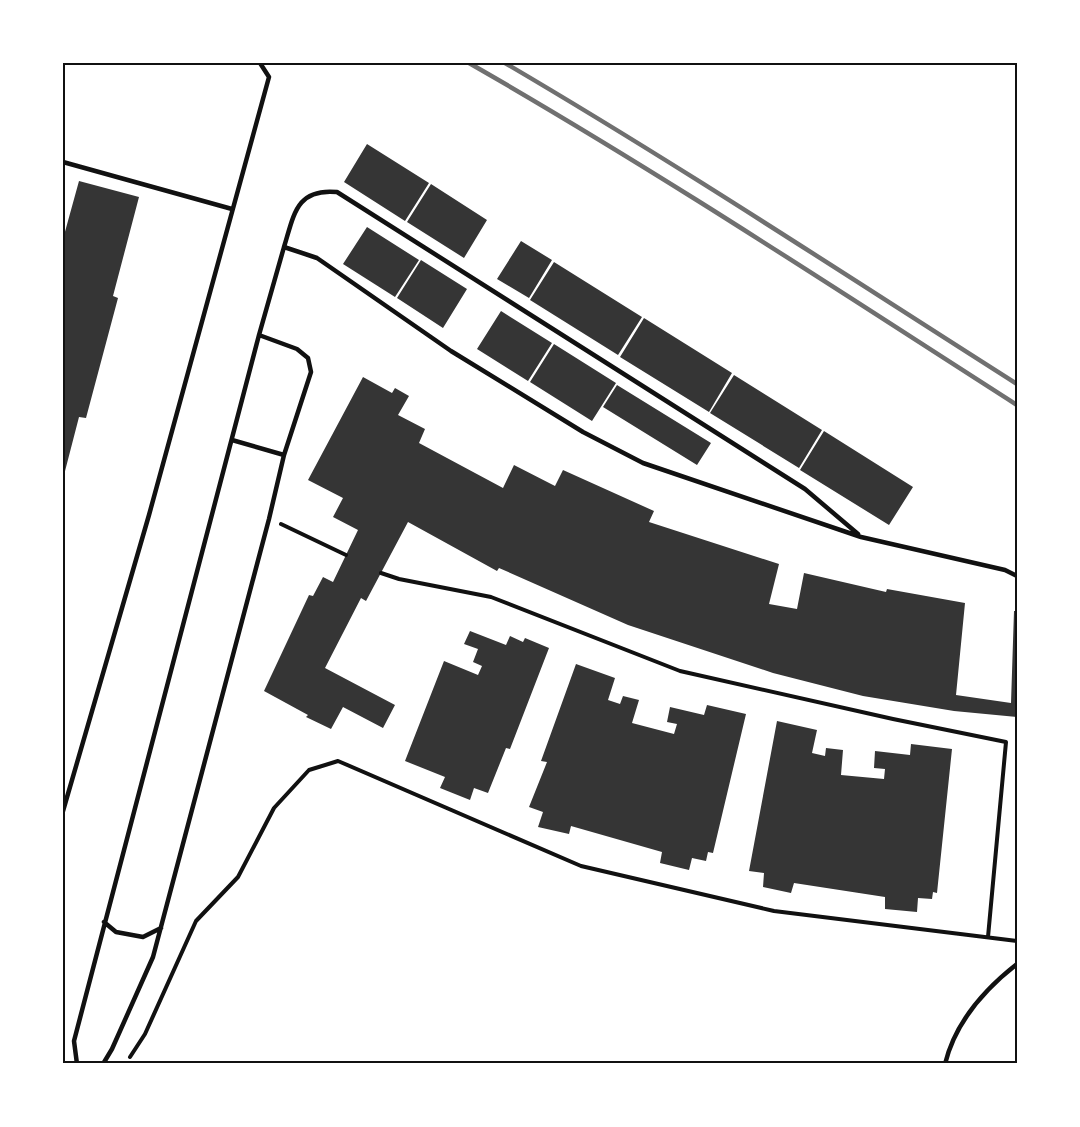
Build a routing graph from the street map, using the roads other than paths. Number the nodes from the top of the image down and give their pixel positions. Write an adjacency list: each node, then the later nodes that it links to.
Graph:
1 (260, 63): 3 (lane)
2 (63, 162): 3 (lane)
3 (232, 209): 10 (lane)
4 (284, 248): 5 (lane); 8 (lane); 8 (lane)
5 (259, 335): 6 (lane); 7 (lane)
6 (232, 440): 7 (lane); 11 (lane)
7 (284, 455): 12 (lane)
8 (861, 537): 9 (lane)
9 (1017, 576)
10 (63, 811)
11 (105, 922): 12 (lane); 14 (lane)
12 (161, 928): 15 (lane)
13 (1017, 964): 16 (lane)
14 (76, 1064)
15 (103, 1064)
16 (945, 1064)

